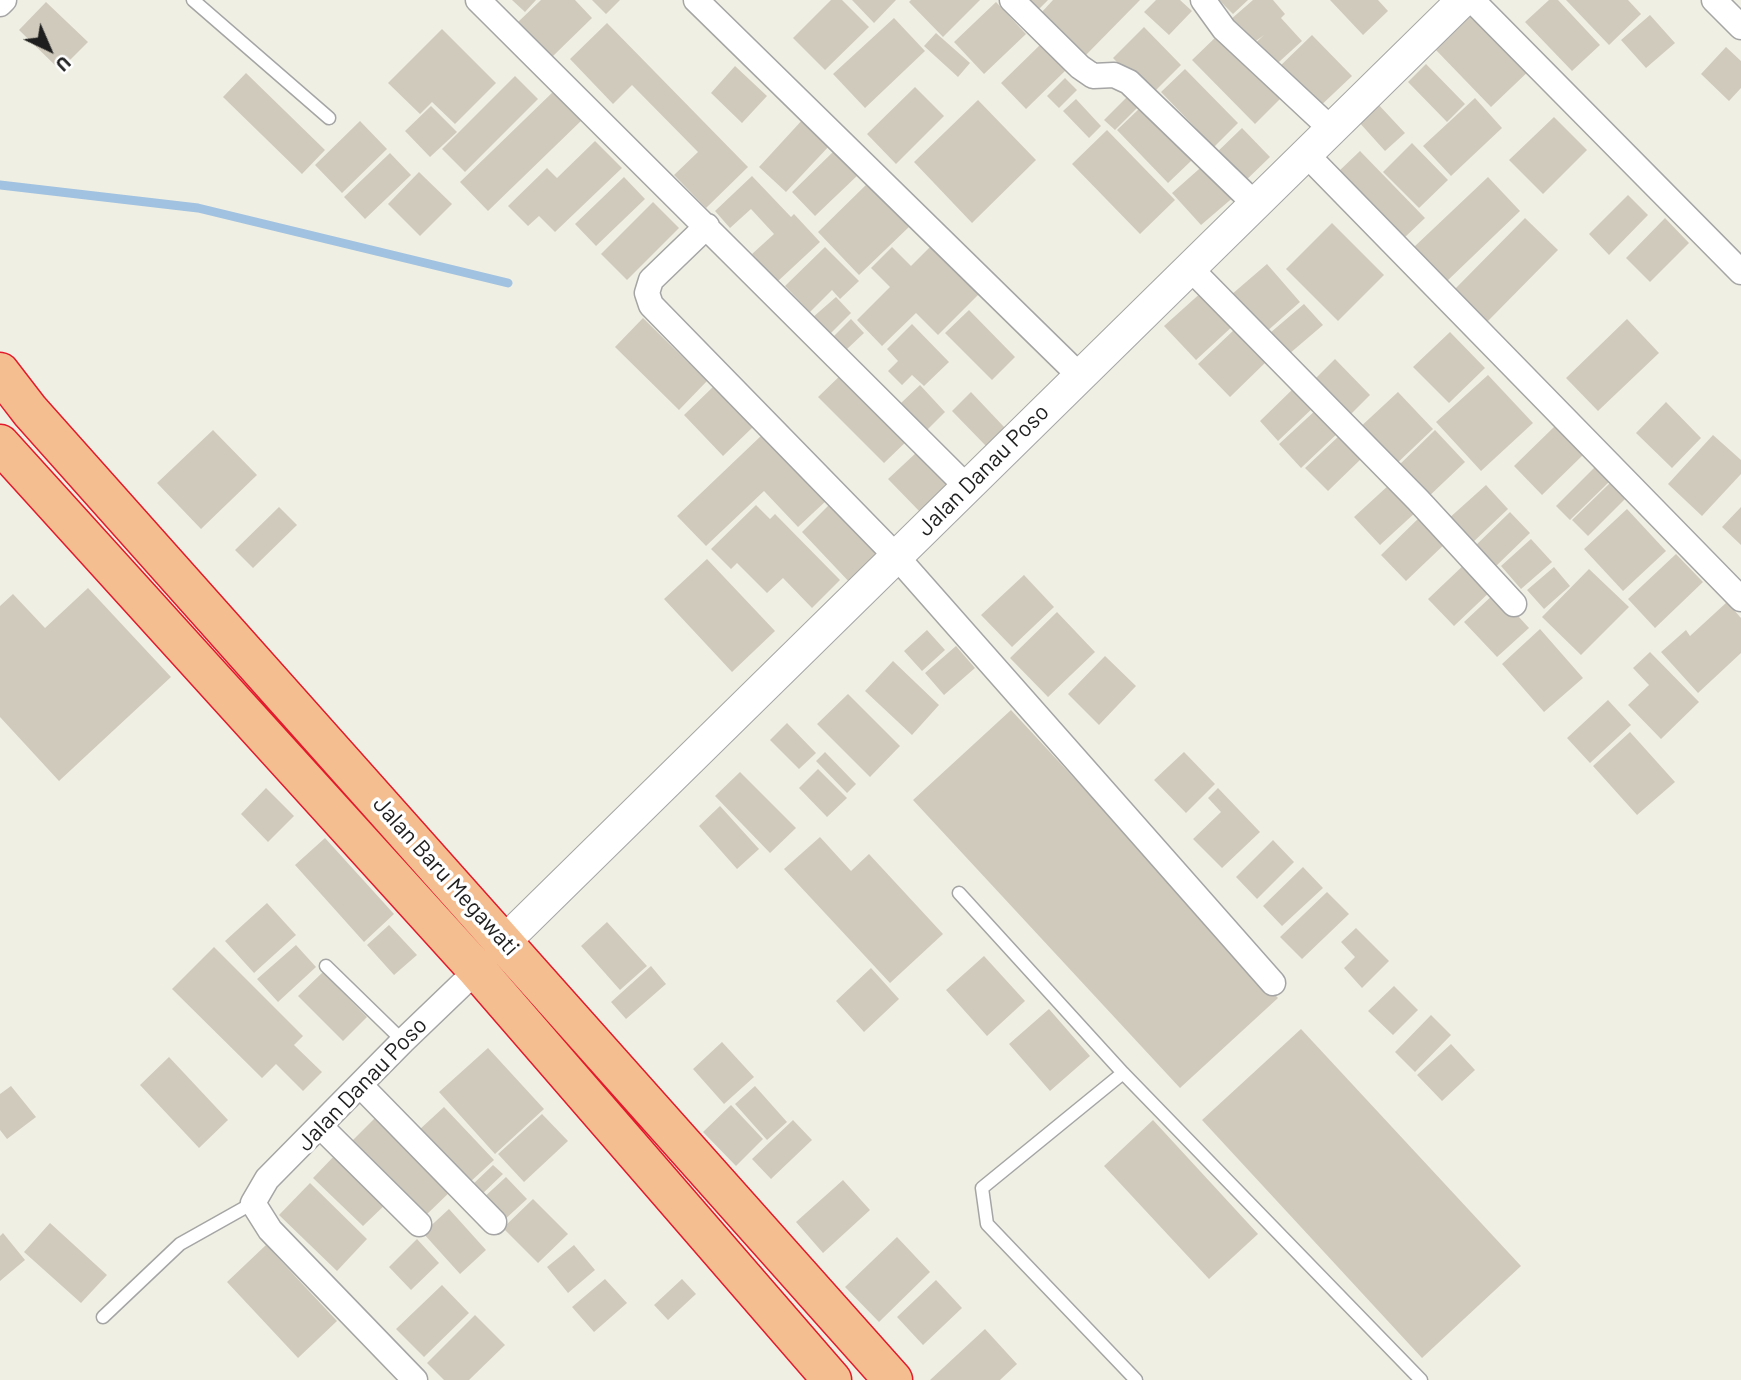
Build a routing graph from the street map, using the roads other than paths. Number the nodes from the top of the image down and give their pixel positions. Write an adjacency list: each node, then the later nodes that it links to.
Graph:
1 (4, 0): 10 (street)
2 (193, 0): 12 (lane)
3 (478, 0): 16 (street)
4 (696, 0): 20 (street)
5 (1012, 0): 15 (street)
6 (1203, 0): 13 (street)
7 (1462, 0): 13 (street, Jalan Danau Poso)
8 (1472, 0): 18 (street)
9 (1714, 0): 11 (street)
10 (0, 4)
11 (1741, 27)
12 (329, 118)
13 (1330, 128): 14 (street, Jalan Danau Poso)
14 (1305, 153): 15 (street, Jalan Danau Poso); 25 (street)
15 (1254, 203): 17 (street, Jalan Danau Poso)
16 (707, 226): 23 (street); 24 (street)
17 (1189, 267): 20 (street, Jalan Danau Poso); 26 (street)
18 (1741, 272)
19 (0, 372): 21 (highway, Jalan Baru Megawati)
20 (1079, 375): 23 (street, Jalan Danau Poso)
21 (30, 411): 22 (highway); 28 (highway, Jalan Baru Megawati)
22 (0, 444): 30 (highway, Jalan Baru Megawati)
23 (966, 486): 24 (street, Jalan Danau Poso)
24 (896, 556): 28 (street, Jalan Danau Poso); 31 (street)
25 (1741, 599)
26 (1514, 604)
27 (959, 893): 33 (lane)
28 (504, 942): 42 (highway, Jalan Baru Megawati)
29 (326, 966): 32 (lane)
30 (477, 970): 32 (street, Jalan Danau Poso); 41 (highway, Jalan Baru Megawati)
31 (1273, 983)
32 (402, 1041): 34 (street, Jalan Danau Poso)
33 (1124, 1073): 43 (lane); 44 (lane)
34 (360, 1085): 35 (street, Jalan Danau Poso); 37 (street)
35 (320, 1126): 36 (street, Jalan Danau Poso); 38 (street)
36 (253, 1203): 39 (lane); 40 (street)
37 (494, 1222)
38 (419, 1224)
39 (103, 1317)
40 (415, 1380)
41 (832, 1380)
42 (892, 1380)
43 (1136, 1380)
44 (1421, 1380)

